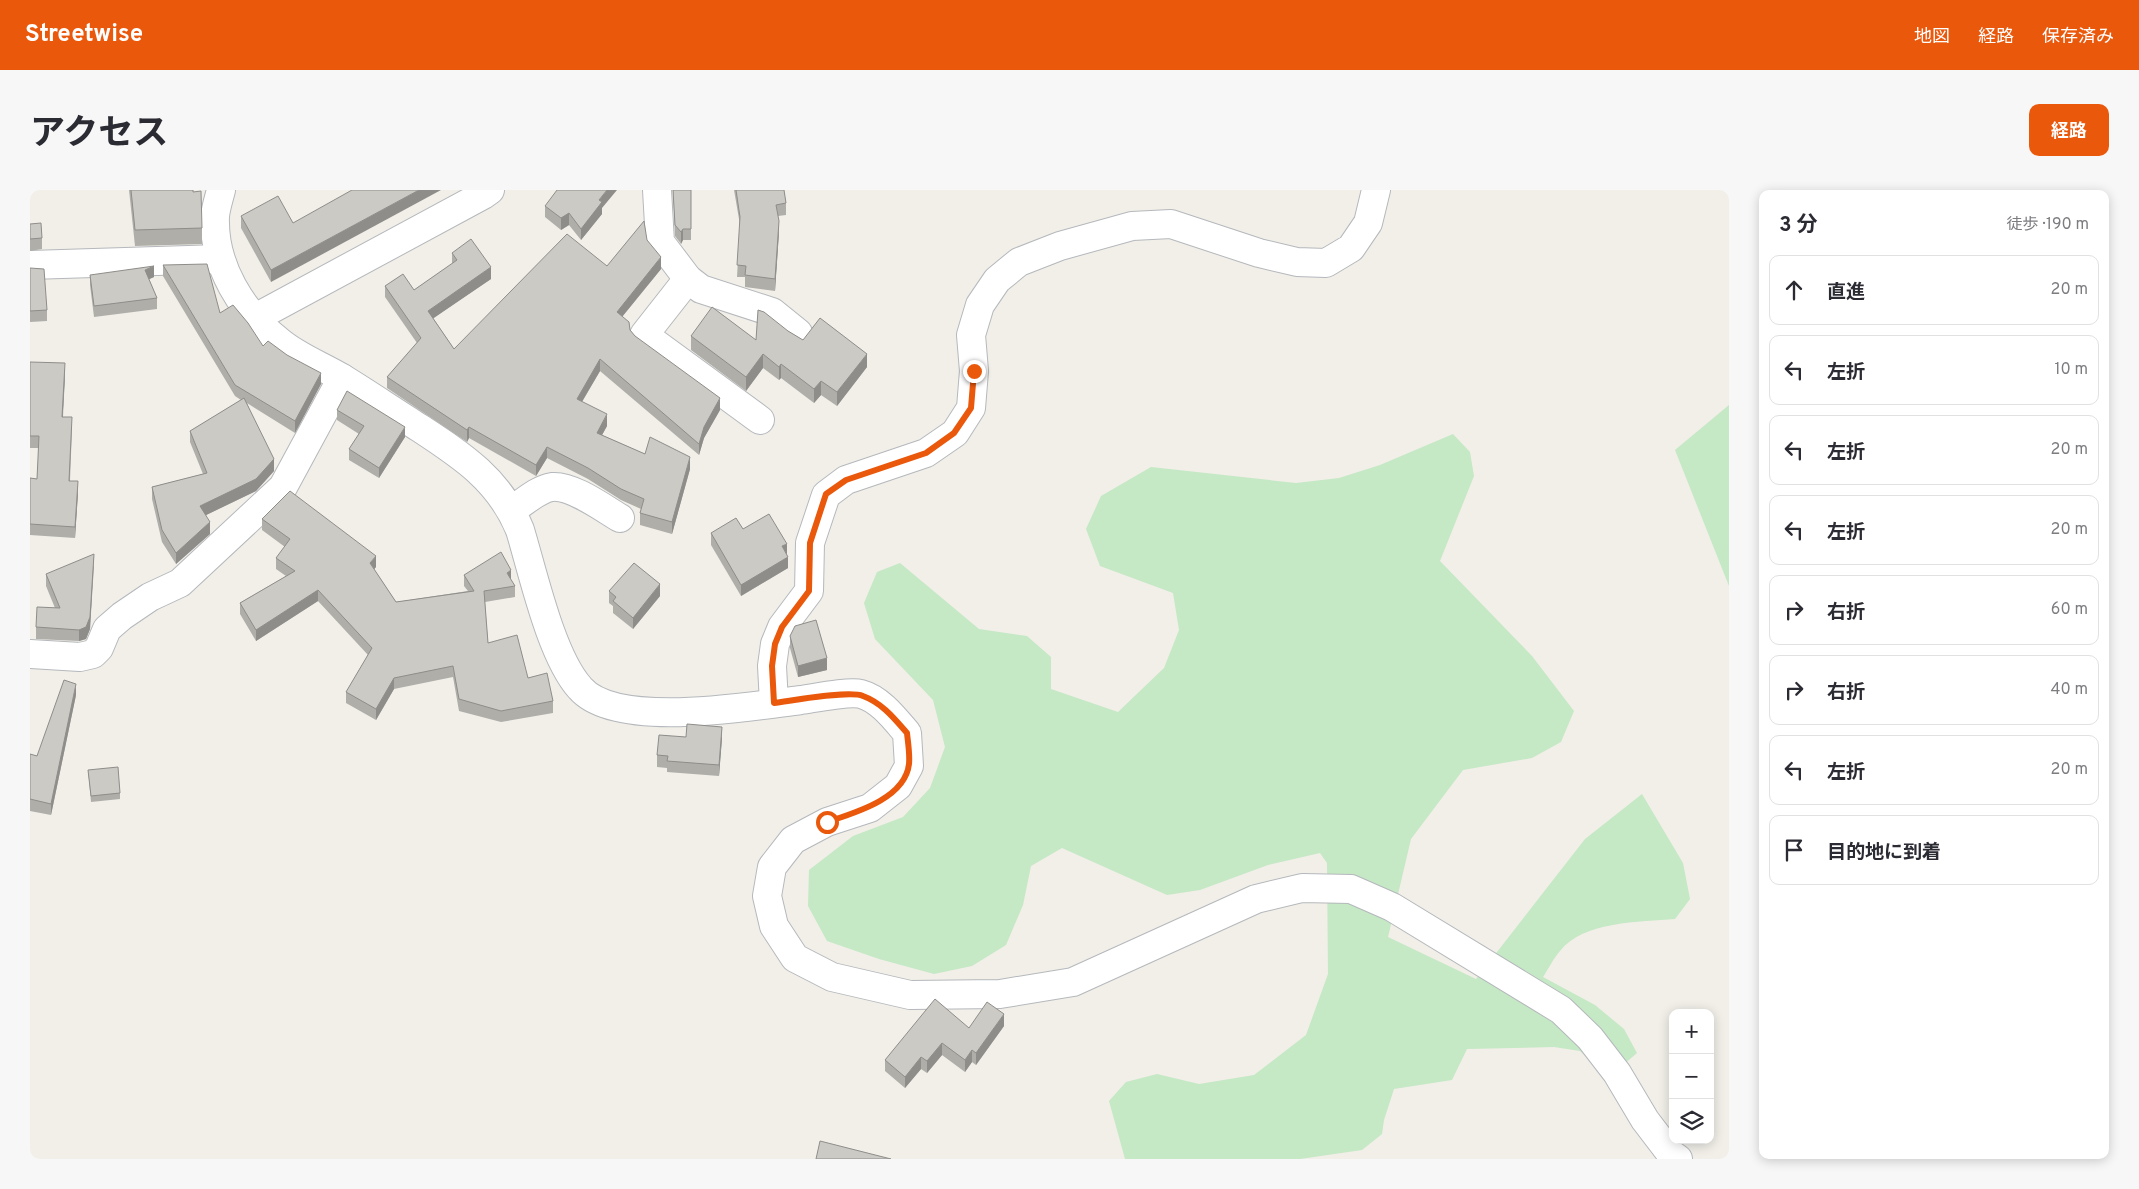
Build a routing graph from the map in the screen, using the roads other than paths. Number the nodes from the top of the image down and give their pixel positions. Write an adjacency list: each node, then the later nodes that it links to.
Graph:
1 (221, 190): 5 (street)
2 (490, 190): 8 (street)
3 (657, 190): 7 (street)
4 (1376, 190): 15 (street)
5 (220, 259): 6 (street); 8 (street)
6 (30, 265)
7 (688, 279): 9 (street); 11 (street)
8 (255, 318): 10 (street)
9 (798, 333)
10 (342, 378): 12 (street); 14 (street)
11 (760, 420)
12 (512, 510): 13 (street); 15 (street)
13 (620, 518)
14 (30, 654)
15 (774, 703): 16 (street)
16 (1678, 1159)

